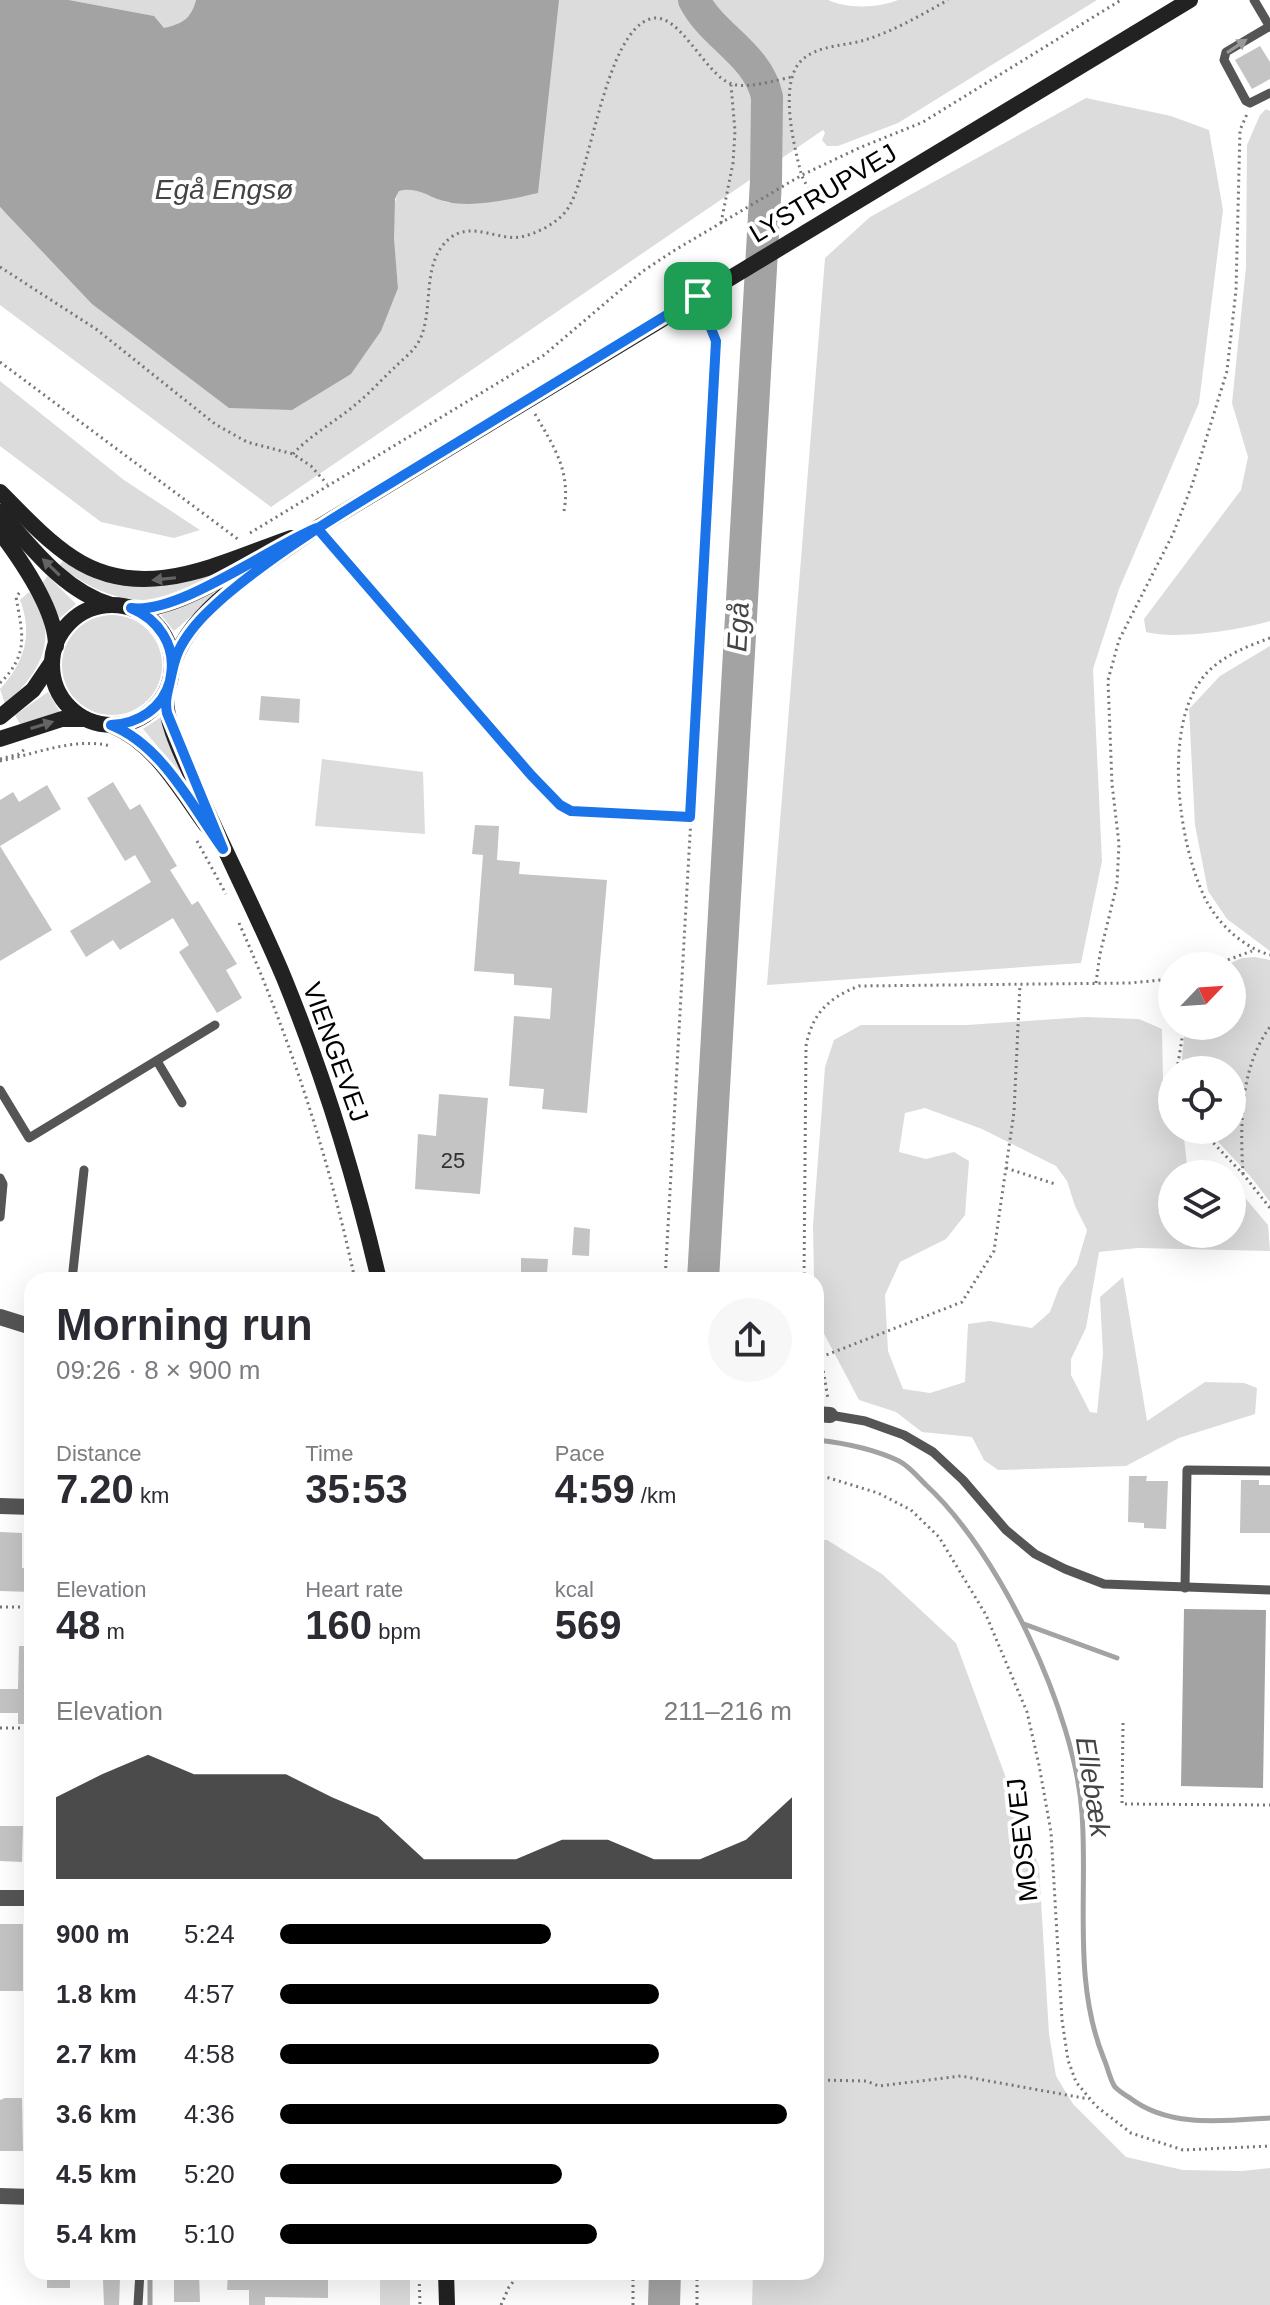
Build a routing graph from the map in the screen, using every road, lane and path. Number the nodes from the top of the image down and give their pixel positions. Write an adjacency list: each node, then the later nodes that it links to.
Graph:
1 (948, 0): 6 (path)
2 (1121, 0): 10 (path)
3 (1190, 0): 11 (street, LYSTRUPVEJ)
4 (1254, 0): 5 (lane)
5 (1270, 27): 9 (lane, one-way to 5)
6 (792, 77): 7 (path); 10 (path)
7 (731, 84): 12 (path); 17 (path)
8 (1270, 93): 9 (lane)
9 (1250, 103): 51 (path)
10 (802, 175): 11 (path); 12 (path)
11 (828, 218): 14 (street, LYSTRUPVEJ)
12 (721, 223): 18 (path)
13 (0, 267): 17 (path)
14 (698, 296): 16 (street, LYSTRUPVEJ); 42 (path)
15 (0, 362): 25 (path)
16 (528, 400): 20 (path); 22 (street, LYSTRUPVEJ)
17 (293, 454): 18 (path)
18 (328, 485): 25 (path)
19 (0, 492): 24 (street, one-way to 19)
20 (564, 511)
21 (0, 512): 28 (street, one-way to 21)
22 (317, 528): 24 (street, LYSTRUPVEJ); 32 (street, LYSTRUPVEJ); 42 (path)
23 (0, 532): 27 (street)
24 (291, 538): 29 (street, LYSTRUPVEJ)
25 (239, 540): 26 (path)
26 (230, 544)
27 (32, 583): 31 (street); 33 (path)
28 (113, 606): 29 (street); 31 (street)
29 (131, 608): 32 (street)
30 (1270, 638): 47 (path)
31 (54, 654): 35 (street); 36 (street)
32 (172, 668): 34 (street)
33 (0, 683)
34 (166, 692): 37 (street); 44 (street, VIENGEVEJ)
35 (0, 717)
36 (85, 719): 37 (street); 38 (street, one-way to 36)
37 (111, 725): 44 (street, VIENGEVEJ)
38 (0, 739)
39 (111, 746): 40 (path)
40 (33, 752): 41 (path); 41 (path)
41 (0, 760)
42 (690, 817): 71 (path)
43 (195, 836): 45 (path)
44 (223, 849): 70 (street, VIENGEVEJ)
45 (227, 898)
46 (239, 923): 69 (path)
47 (1254, 950): 48 (path); 49 (path)
48 (1246, 953)
49 (1270, 955)
50 (1158, 980): 51 (path)
51 (1096, 983): 52 (path)
52 (1020, 984): 61 (path); 72 (path)
53 (215, 1025): 55 (lane)
54 (1270, 1027): 60 (path)
55 (157, 1061): 56 (lane); 57 (lane)
56 (0, 1090)
57 (182, 1103)
58 (1214, 1144): 59 (path)
59 (1230, 1160)
60 (1242, 1160)
61 (1006, 1168): 65 (path); 75 (path)
62 (84, 1170): 68 (lane)
63 (0, 1178): 67 (lane)
64 (1246, 1178): 66 (path)
65 (1055, 1184)
66 (1270, 1208)
67 (0, 1217)
68 (73, 1272)
69 (353, 1272)
70 (377, 1272)
71 (665, 1272)
72 (804, 1272)
73 (0, 1317): 74 (street)
74 (24, 1324)
75 (824, 1356)
76 (824, 1415): 81 (lane)
77 (1270, 1471): 81 (lane)
78 (824, 1476): 92 (path, MOSEVEJ)
79 (0, 1506): 80 (street)
80 (24, 1507)
81 (1185, 1588): 82 (lane)
82 (1270, 1590)
83 (0, 1607): 84 (path)
84 (24, 1607)
85 (1123, 1723): 88 (path)
86 (0, 1728): 87 (path)
87 (24, 1728)
88 (1270, 1805)
89 (0, 1898): 90 (street)
90 (24, 1898)
91 (824, 2080): 92 (path)
92 (1090, 2099): 93 (path, MOSEVEJ)
93 (1270, 2146)
94 (0, 2196): 95 (street)
95 (24, 2197)
96 (140, 2280): 102 (lane)
97 (419, 2280): 103 (path)
98 (446, 2280): 104 (street)
99 (515, 2280): 105 (path)
100 (633, 2280): 106 (path)
101 (697, 2280): 107 (path)
102 (138, 2305)
103 (420, 2305)
104 (447, 2305)
105 (501, 2305)
106 (633, 2305)
107 (697, 2305)

